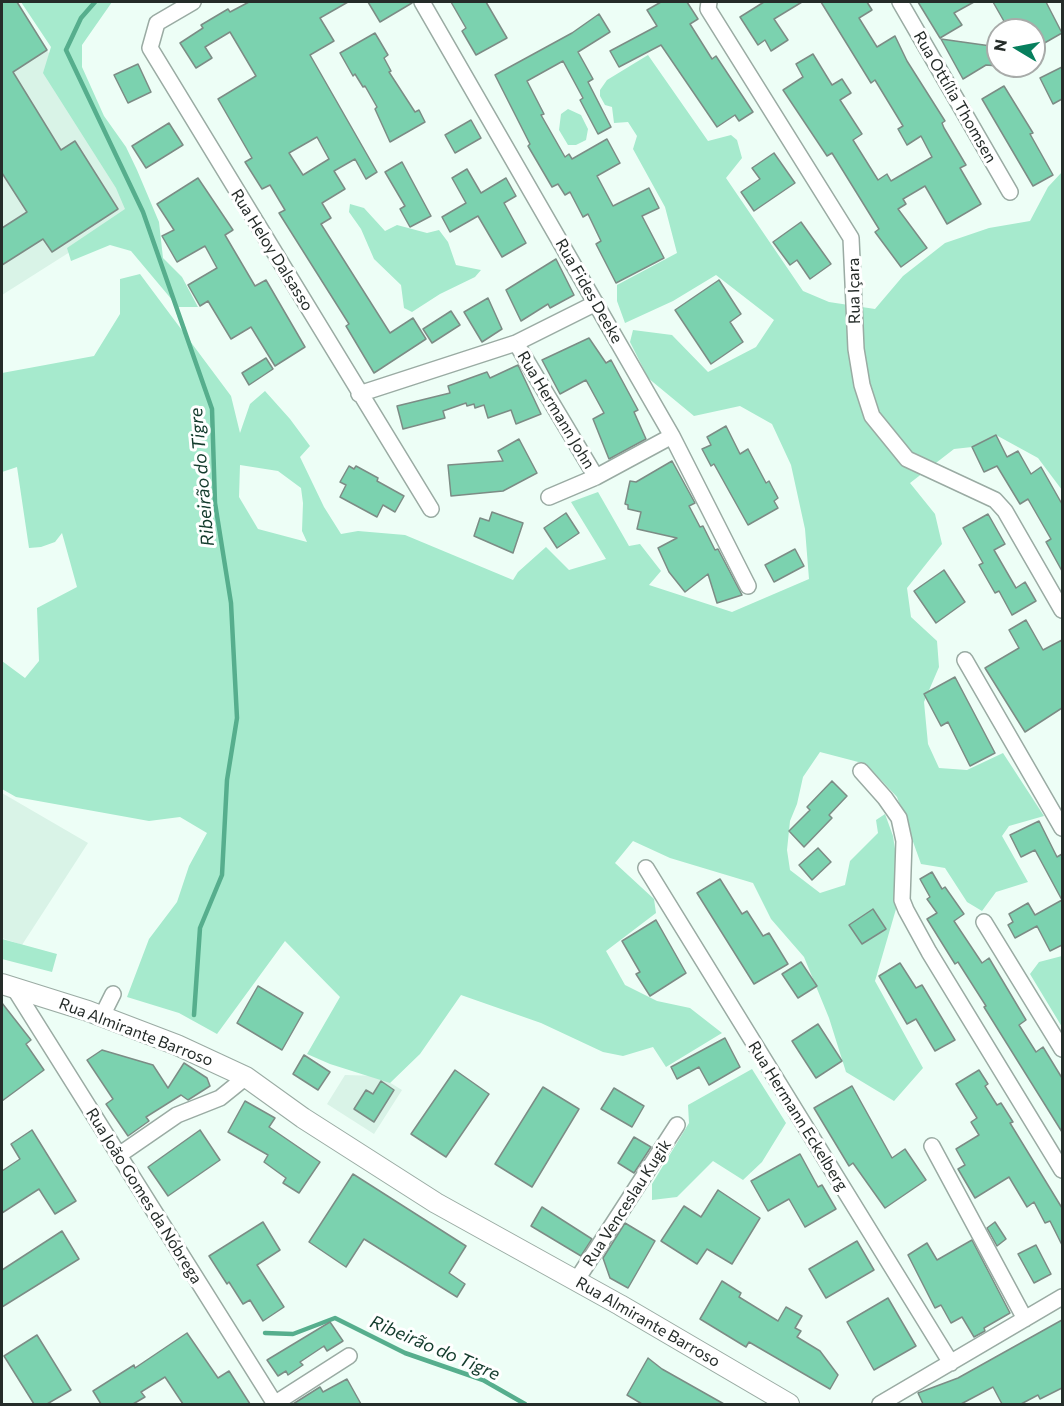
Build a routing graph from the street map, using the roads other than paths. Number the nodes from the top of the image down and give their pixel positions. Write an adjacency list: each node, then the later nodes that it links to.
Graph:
1 (193, 2): 8 (street, Rua Heloy Dalsasso)
2 (422, 2): 6 (street, Rua Fides Deeke)
3 (709, 2): 14 (street, Rua Içara)
4 (900, 2): 5 (street, Rua Ottília Thomsen)
5 (1010, 192)
6 (596, 303): 7 (street); 9 (street, Rua Fides Deeke)
7 (516, 343): 8 (street); 10 (street, Rua Hermann John)
8 (360, 394): 12 (street, Rua Heloy Dalsasso)
9 (672, 436): 10 (street); 13 (street, Rua Fides Deeke)
10 (596, 477): 11 (street)
11 (549, 497)
12 (431, 509)
13 (748, 586)
14 (1062, 610)
15 (965, 660): 17 (street)
16 (861, 771): 28 (street)
17 (1062, 828)
18 (646, 868): 33 (street, Rua Hermann Eckelberg)
19 (984, 922): 23 (street)
20 (8, 986): 22 (main road, Rua Almirante Barroso); 27 (street, Rua João Gomes da Nóbrega)
21 (113, 994): 22 (street)
22 (102, 1016): 24 (main road, Rua Almirante Barroso)
23 (1062, 1049)
24 (246, 1077): 27 (street); 29 (main road, Rua Almirante Barroso)
25 (677, 1125): 29 (street, Rua Venceslau Kugik)
26 (932, 1146): 31 (street)
27 (119, 1155): 35 (street, Rua João Gomes da Nóbrega)
28 (1062, 1170)
29 (576, 1281): 34 (main road, Rua Almirante Barroso)
30 (1062, 1297): 31 (street)
31 (1025, 1319): 33 (street)
32 (349, 1356): 35 (street)
33 (951, 1363): 36 (street)
34 (779, 1403)
35 (274, 1404)
36 (880, 1404)

